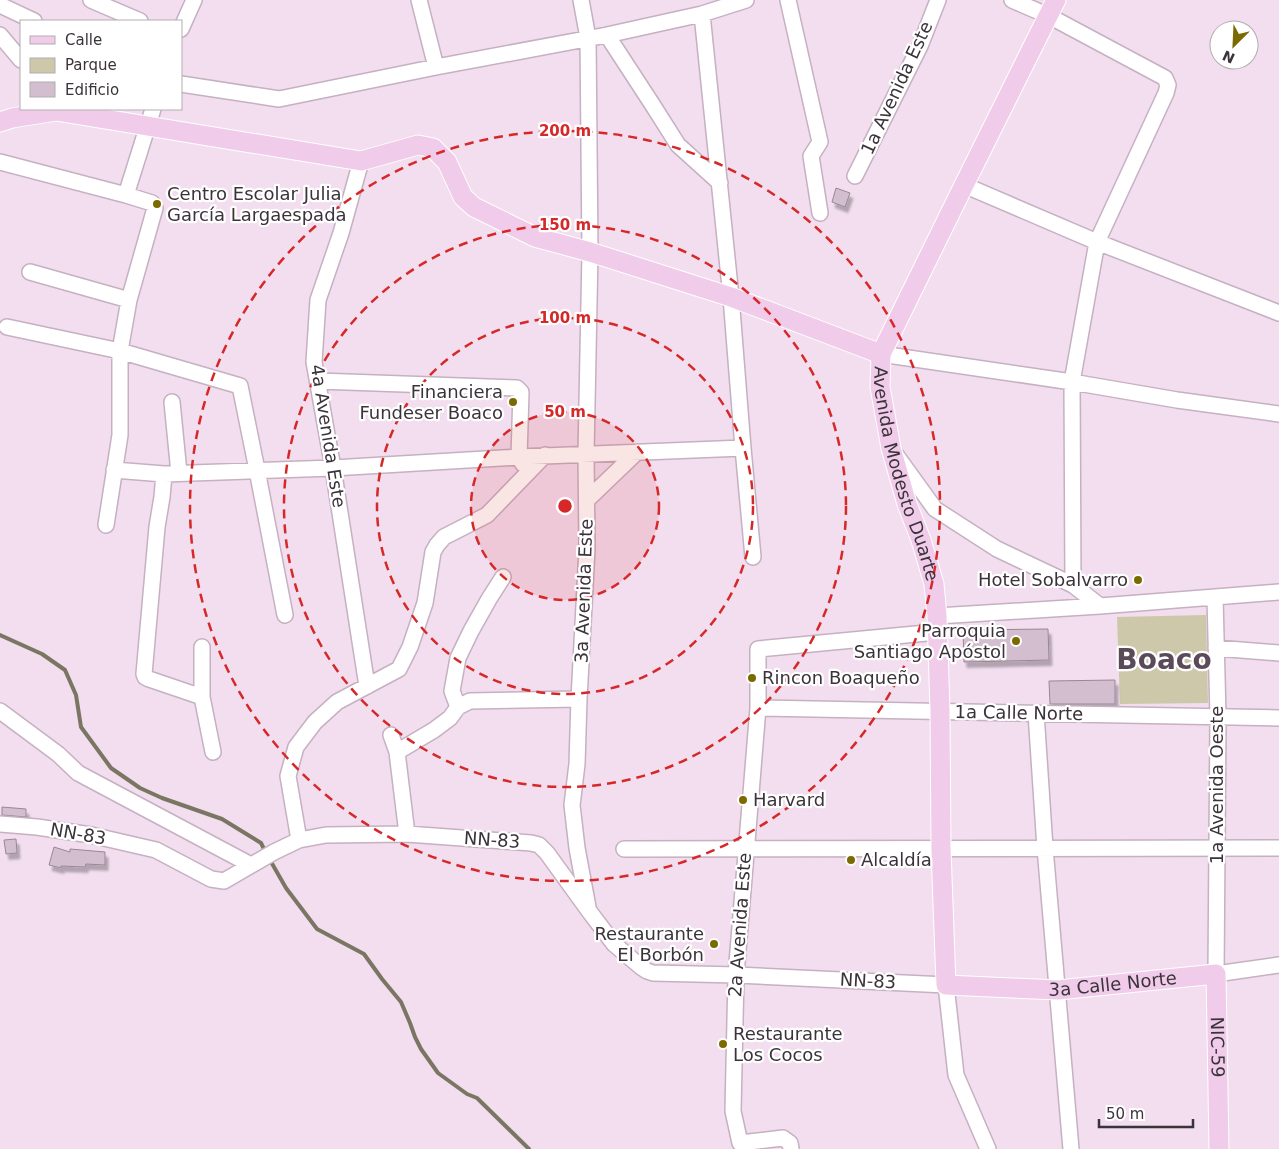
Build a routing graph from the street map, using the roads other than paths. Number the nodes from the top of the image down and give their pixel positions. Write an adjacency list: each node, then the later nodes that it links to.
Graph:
1 (194, 0): 14 (street)
2 (419, 0): 19 (street)
3 (581, 0): 17 (street, 3a Avenida Este)
4 (746, 0): 11 (street)
5 (788, 0): 30 (street)
6 (938, 0): 26 (street, 1a Avenida Este)
7 (1012, 0): 10 (street)
8 (101, 2): 13 (street)
9 (0, 5): 12 (street)
10 (1053, 8): 28 (main road, Avenida Modesto Duarte); 31 (street)
11 (702, 14): 16 (street); 27 (street)
12 (32, 20)
13 (138, 20)
14 (182, 27)
15 (0, 34): 18 (street)
16 (607, 35): 17 (street); 27 (street)
17 (588, 38): 19 (street); 32 (street, 3a Avenida Este)
18 (20, 59)
19 (436, 67): 20 (street)
20 (182, 84)
21 (56, 110): 22 (main road); 23 (main road)
22 (151, 117): 24 (main road); 29 (street)
23 (0, 120)
24 (361, 161): 32 (main road); 40 (street, 4a Avenida Este)
25 (0, 162): 29 (street)
26 (855, 176)
27 (720, 183): 34 (street)
28 (964, 185): 31 (street); 39 (main road, Avenida Modesto Duarte)
29 (126, 195): 35 (street)
30 (820, 213)
31 (1097, 242): 36 (street); 41 (street)
32 (590, 252): 34 (main road); 47 (street, 3a Avenida Este)
33 (30, 272): 35 (street)
34 (731, 297): 39 (main road); 44 (street)
35 (129, 300): 38 (street)
36 (1279, 313)
37 (8, 327): 38 (street)
38 (120, 351): 51 (street); 52 (street)
39 (881, 354): 41 (street); 45 (main road, Avenida Modesto Duarte)
40 (318, 381): 49 (street); 50 (street, 4a Avenida Este)
41 (1072, 382): 43 (street); 59 (street)
42 (172, 402): 54 (street)
43 (1279, 414)
44 (743, 448): 46 (street); 57 (street)
45 (891, 448): 59 (street); 64 (main road, Avenida Modesto Duarte)
46 (637, 452): 47 (street); 55 (street)
47 (586, 454): 48 (street); 55 (street, 3a Avenida Este)
48 (545, 455): 49 (street); 53 (street)
49 (518, 457): 50 (street); 53 (street)
50 (333, 468): 52 (street); 68 (street, 4a Avenida Este)
51 (114, 470): 54 (street); 56 (street)
52 (257, 470): 54 (street); 63 (street)
53 (528, 473): 68 (street)
54 (172, 474): 69 (street)
55 (587, 500): 70 (street, 3a Avenida Este)
56 (106, 525)
57 (753, 557)
58 (502, 577): 71 (street)
59 (1073, 585): 62 (street)
60 (1279, 592): 61 (street)
61 (1214, 597): 62 (street); 66 (street, 1a Avenida Oeste)
62 (1100, 606): 64 (street)
63 (285, 615)
64 (937, 624): 72 (street, 2a Avenida Este); 74 (main road, Avenida Modesto Duarte)
65 (202, 647): 69 (street)
66 (1216, 648): 67 (street); 76 (street, 1a Avenida Oeste)
67 (1279, 653)
68 (367, 686): 83 (street)
69 (202, 697): 79 (street)
70 (579, 699): 71 (street); 91 (street, 3a Avenida Este)
71 (458, 707): 80 (street)
72 (758, 708): 74 (street, 1a Calle Norte); 88 (street, 2a Avenida Este)
73 (0, 711): 90 (street)
74 (940, 712): 75 (street, 1a Calle Norte); 89 (main road, Avenida Modesto Duarte)
75 (1036, 713): 76 (street, 1a Calle Norte); 84 (street)
76 (1218, 716): 77 (street, 1a Calle Norte); 85 (street, 1a Avenida Oeste)
77 (1279, 718)
78 (391, 735): 80 (street)
79 (213, 752)
80 (397, 752): 82 (street)
81 (0, 824): 90 (street, NN-83 / NN-83)
82 (407, 834): 83 (street, NN-83 / NN-83); 91 (street, NN-83 / NN-83)
83 (299, 840): 90 (street, NN-83 / NN-83)
84 (1045, 848): 85 (street); 89 (street); 96 (street)
85 (1216, 848): 86 (street); 93 (street, 1a Avenida Oeste)
86 (1279, 848)
87 (624, 849): 88 (street)
88 (746, 849): 89 (street); 94 (street, 2a Avenida Este)
89 (941, 849): 95 (main road, Avenida Modesto Duarte)
90 (254, 863)
91 (589, 911): 94 (street, NN-83 / NN-83)
92 (1279, 965): 93 (street, 3a Calle Norte)
93 (1216, 974): 96 (main road, 3a Calle Norte); 101 (main road, NIC-59 / NIC-59)
94 (736, 975): 95 (street, NN-83 / NN-83); 97 (street, 2a Avenida Este)
95 (946, 985): 96 (main road, 3a Calle Norte); 99 (street)
96 (1058, 990): 100 (street)
97 (741, 1146): 98 (street, 2a Avenida Este)
98 (791, 1149)
99 (988, 1149)
100 (1072, 1149)
101 (1219, 1149)

